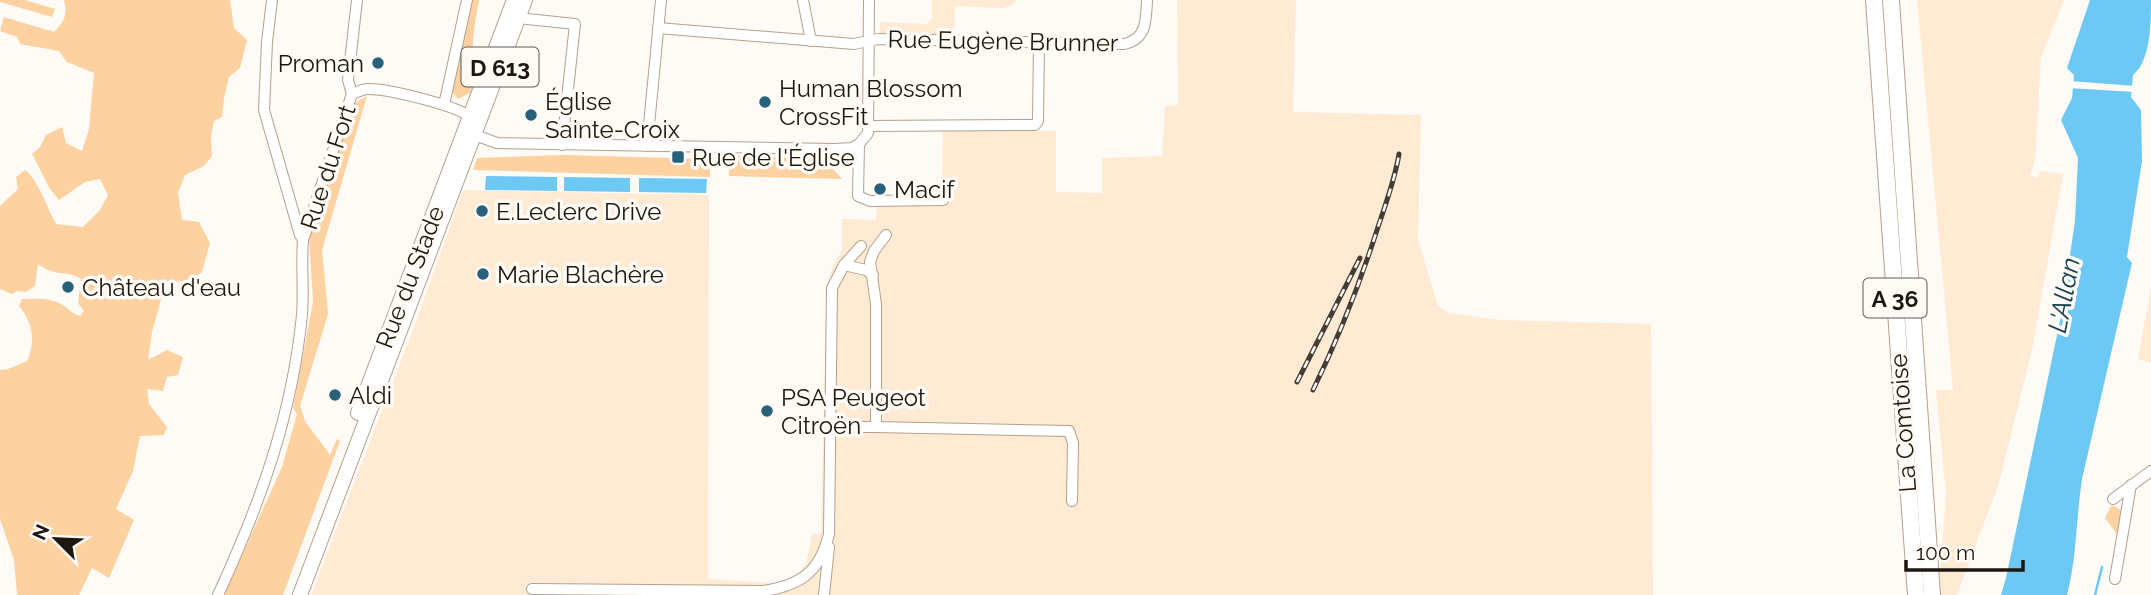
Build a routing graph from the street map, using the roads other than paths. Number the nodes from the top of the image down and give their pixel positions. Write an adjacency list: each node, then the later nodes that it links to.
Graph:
1 (272, 0): 28 (street)
2 (357, 0): 17 (street)
3 (467, 0): 18 (street)
4 (514, 0): 19 (main road, D 613)
5 (525, 0): 12 (main road, D 613)
6 (661, 0): 13 (street)
7 (803, 0): 14 (street)
8 (869, 0): 15 (street)
9 (1147, 0): 16 (street, Rue Eugène Brunner)
10 (1874, 0): 45 (highway, La Comtoise / A 36)
11 (1891, 0): 46 (highway, La Comtoise / A 36)
12 (518, 18): 21 (main road, D 613); 24 (street)
13 (658, 28): 14 (street, Rue Eugène Brunner); 25 (street)
14 (811, 41): 15 (street, Rue Eugène Brunner)
15 (869, 42): 16 (street, Rue Eugène Brunner); 20 (street)
16 (1038, 42): 20 (street)
17 (352, 94): 18 (street); 28 (street, Rue du Fort)
18 (444, 105): 19 (street)
19 (471, 117): 21 (street); 22 (main road, Rue du Stade / D 613)
20 (868, 126): 23 (street)
21 (475, 135): 22 (street); 24 (street); 43 (main road, Rue du Stade / D 613)
22 (461, 143): 42 (main road, Rue du Stade / D 613)
23 (859, 144): 25 (street); 26 (street)
24 (562, 145): 25 (street)
25 (647, 146)
26 (943, 200)
27 (886, 235): 31 (street)
28 (303, 240): 41 (street)
29 (861, 246): 30 (street)
30 (844, 265): 31 (street); 32 (street)
31 (873, 275): 33 (street)
32 (831, 427): 33 (street); 38 (street)
33 (876, 427): 37 (street)
34 (2151, 471): 35 (street)
35 (2131, 485): 36 (street); 39 (street)
36 (2113, 499)
37 (1072, 501)
38 (829, 534): 40 (street); 44 (street)
39 (2115, 579)
40 (531, 589)
41 (218, 595)
42 (290, 595)
43 (300, 595)
44 (824, 595)
45 (1916, 595)
46 (1933, 595)

